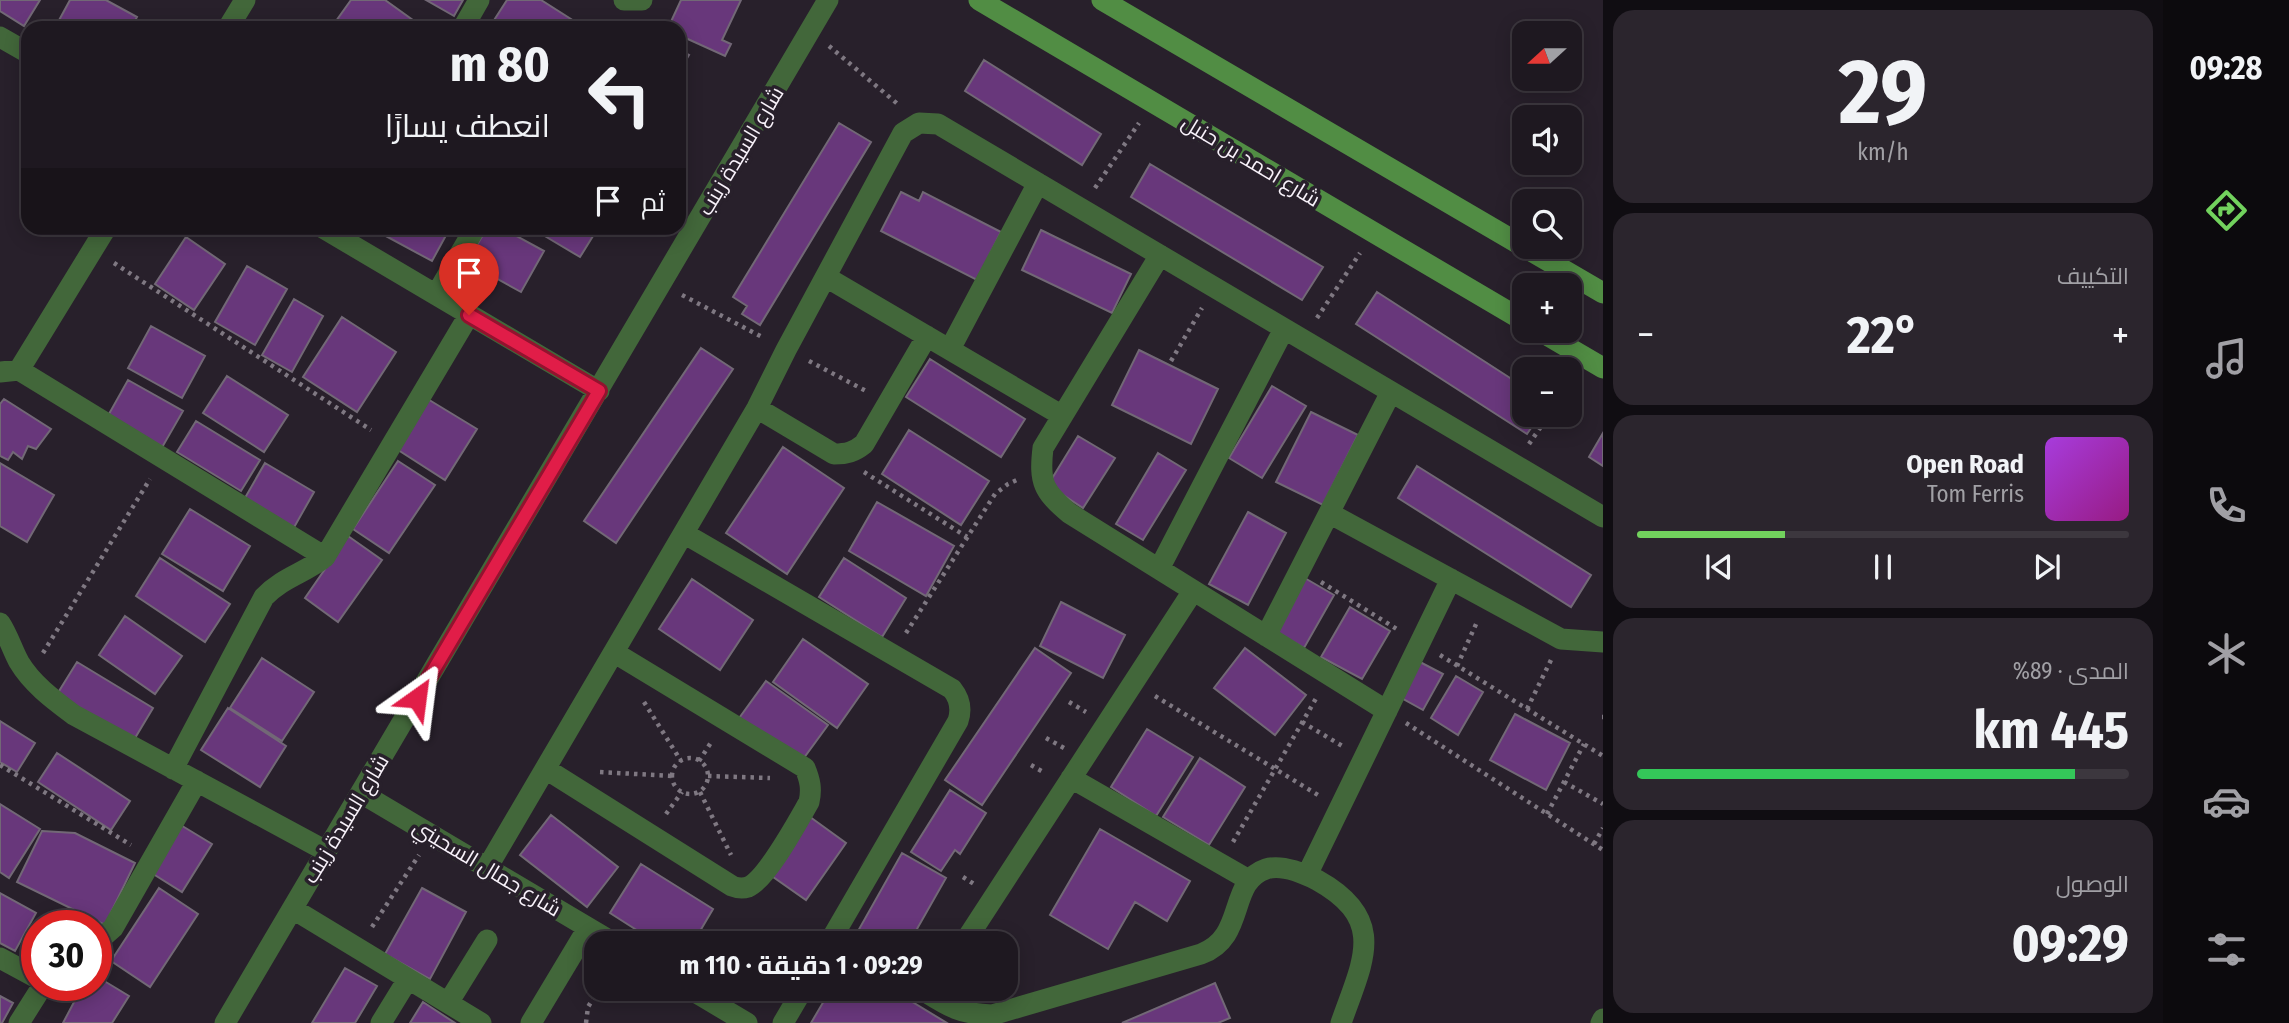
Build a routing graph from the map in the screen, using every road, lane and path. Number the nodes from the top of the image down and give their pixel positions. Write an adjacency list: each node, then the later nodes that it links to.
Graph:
1 (244, 0): 8 (street)
2 (479, 0): 9 (street)
3 (624, 0): 4 (street)
4 (642, 0)
5 (828, 0): 10 (street, شارع السيدة زينب)
6 (979, 0): 13 (street, شارع احمد بن حنبل)
7 (1102, 0): 25 (street)
8 (232, 21)
9 (467, 21)
10 (812, 31): 14 (path); 37 (street, شارع السيدة زينب)
11 (0, 37): 12 (street)
12 (21, 49)
13 (1153, 103): 16 (path); 17 (street, شارع احمد بن حنبل)
14 (919, 123): 15 (street); 23 (street)
15 (1038, 183): 16 (street); 33 (street)
16 (1081, 209): 22 (street)
17 (1373, 233): 27 (street, شارع احمد بن حنبل); 31 (path)
18 (102, 235): 21 (street)
19 (335, 235): 26 (street)
20 (471, 235): 26 (street)
21 (93, 250): 36 (street); 42 (path)
22 (1160, 255): 24 (street); 40 (street)
23 (826, 277): 30 (street); 39 (street)
24 (1214, 287): 29 (street); 34 (path)
25 (1603, 293)
26 (436, 295): 28 (street)
27 (1512, 314)
28 (469, 315): 37 (street); 42 (street)
29 (1284, 329): 31 (street); 52 (street)
30 (927, 336): 33 (street); 43 (street)
31 (1303, 340): 38 (street)
32 (1560, 343): 35 (street)
33 (950, 349): 40 (street)
34 (1171, 361)
35 (1603, 368)
36 (9, 371): 44 (street)
37 (599, 391): 88 (street, شارع السيدة زينب)
38 (1391, 392): 45 (street); 47 (street)
39 (757, 408): 43 (street); 49 (street)
40 (1061, 415): 46 (street)
41 (1540, 427): 45 (path)
42 (392, 444): 51 (street)
43 (834, 454): 50 (path)
44 (164, 457): 51 (street); 66 (path)
45 (1514, 464): 48 (street)
46 (1040, 473): 50 (path); 52 (street)
47 (1329, 513): 53 (street); 54 (street)
48 (1603, 517)
49 (685, 534): 62 (street); 63 (street)
50 (967, 537): 63 (path)
51 (325, 556): 77 (street)
52 (1159, 569): 55 (street)
53 (1300, 569): 58 (street); 61 (path)
54 (1451, 579): 56 (street); 61 (street)
55 (1193, 591): 58 (street); 67 (street)
56 (1488, 599): 59 (street); 64 (path)
57 (0, 623): 66 (street)
58 (1266, 636): 65 (street)
59 (1561, 639): 60 (street); 69 (path)
60 (1603, 642)
61 (1420, 643): 64 (path); 70 (street)
62 (615, 653): 78 (street); 84 (street)
63 (892, 654): 107 (street)
64 (1457, 666): 69 (path)
65 (1329, 675): 70 (street); 71 (path)
66 (29, 676): 77 (street)
67 (1133, 683): 79 (path); 83 (street)
68 (641, 696): 75 (path)
69 (1527, 709): 72 (path)
70 (1387, 711): 74 (street); 91 (path)
71 (1303, 722): 74 (path); 79 (path)
72 (1584, 744): 73 (path); 86 (path)
73 (1603, 756)
74 (1364, 759): 90 (street)
75 (681, 761): 81 (path); 82 (path)
76 (0, 765): 97 (path)
77 (173, 769): 85 (street)
78 (546, 769): 99 (street); 102 (street)
79 (1275, 769): 90 (path); 98 (path)
80 (596, 772): 81 (path)
81 (672, 776): 87 (path)
82 (708, 776): 84 (path); 87 (path)
83 (1071, 778): 98 (street); 108 (street)
84 (810, 779): 102 (street)
85 (197, 781): 96 (street); 97 (street)
86 (1564, 782): 89 (path); 91 (path)
87 (699, 792): 102 (path)
88 (361, 793): 93 (street, شارع جمال السحيني); 96 (street, شارع السيدة زينب)
89 (1603, 804)
90 (1339, 808): 100 (street)
91 (1547, 814): 94 (path)
92 (1603, 828): 94 (path)
93 (432, 835): 99 (street, شارع جمال السحيني); 110 (path)
94 (1594, 844): 95 (path)
95 (1603, 850)
96 (326, 851): 103 (street, شارع السيدة زينب)
97 (153, 858): 105 (street)
98 (1221, 864): 101 (street)
99 (487, 868): 104 (street, شارع جمال السحيني)
100 (1307, 875): 101 (street); 128 (street)
101 (1249, 880): 118 (street)
102 (747, 887)
103 (293, 909): 110 (street); 121 (street, شارع السيدة زينب)
104 (588, 928): 106 (street, شارع جمال السحيني); 124 (street)
105 (112, 929)
106 (593, 931)
107 (843, 931)
108 (972, 931)
109 (487, 940): 119 (street)
110 (358, 948): 113 (street)
111 (0, 958): 112 (street)
112 (21, 969)
113 (408, 979): 119 (street); 122 (street)
114 (33, 1001): 120 (street)
115 (592, 1001): 125 (path)
116 (710, 1001): 126 (street)
117 (796, 1001): 127 (street)
118 (941, 1001)
119 (448, 1003): 123 (street)
120 (19, 1023)
121 (225, 1023)
122 (381, 1023)
123 (481, 1023)
124 (531, 1023)
125 (586, 1023)
126 (747, 1023)
127 (783, 1023)
128 (1341, 1023)

